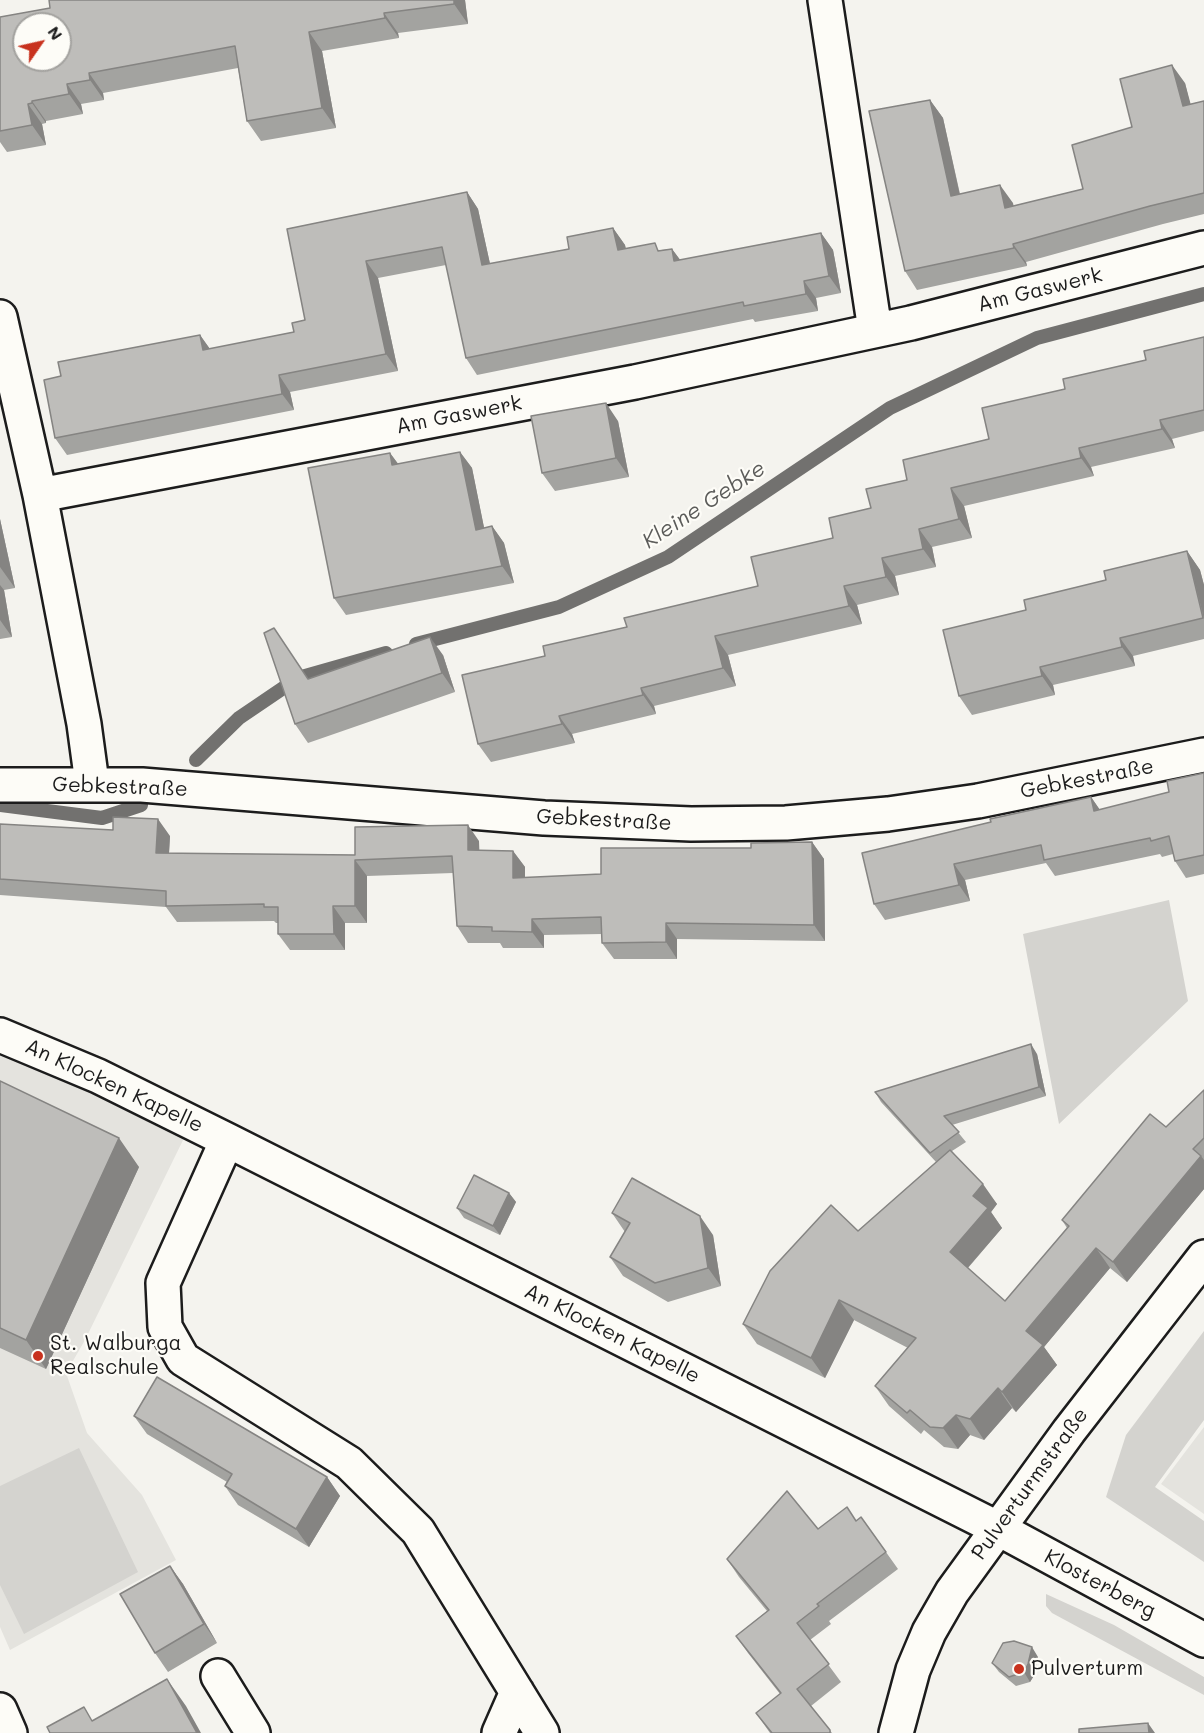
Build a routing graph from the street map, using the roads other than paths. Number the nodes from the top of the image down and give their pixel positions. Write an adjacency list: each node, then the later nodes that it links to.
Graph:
1 (825, 0): 4 (street)
2 (1204, 248): 4 (street, Am Gaswerk)
3 (0, 317): 5 (street)
4 (875, 330): 5 (street, Am Gaswerk)
5 (40, 495): 7 (street)
6 (1204, 755): 7 (street, Gebkestraße)
7 (92, 783): 8 (street, Gebkestraße)
8 (0, 785)
9 (0, 1035): 10 (street, An Klocken Kapelle)
10 (227, 1140): 12 (street, An Klocken Kapelle); 15 (street, An Klocken Kapelle)
11 (1204, 1257): 12 (street, Pulverturmstraße)
12 (997, 1528): 13 (street, Klosterberg); 21 (street, Pulverturmstraße)
13 (1204, 1640)
14 (218, 1676): 18 (street)
15 (517, 1692): 19 (street); 20 (street, An Klocken Kapelle)
16 (0, 1710): 17 (street)
17 (10, 1733)
18 (253, 1733)
19 (499, 1733)
20 (542, 1733)
21 (896, 1733)

